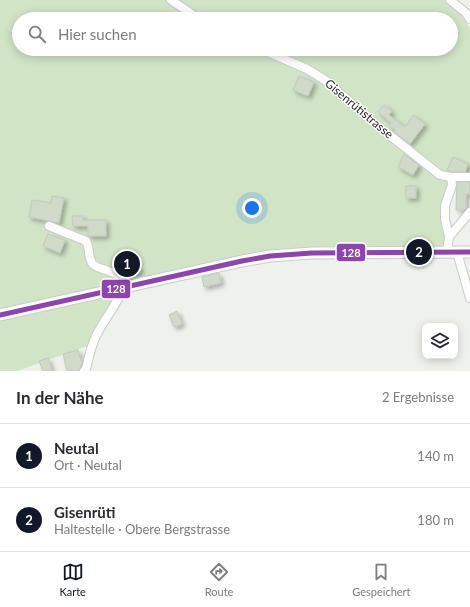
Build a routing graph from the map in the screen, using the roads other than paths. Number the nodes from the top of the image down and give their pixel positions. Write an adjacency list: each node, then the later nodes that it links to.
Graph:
1 (170, 0): 3 (street)
2 (450, 0): 4 (street)
3 (188, 12)
4 (470, 19)
5 (277, 56): 6 (street, Gisenrütistrasse)
6 (451, 177): 7 (street); 10 (street)
7 (470, 177)
8 (470, 212): 10 (street)
9 (49, 226): 13 (street)
10 (449, 237): 11 (street)
11 (452, 252): 12 (main road); 13 (main road); 14 (street)
12 (470, 252)
13 (126, 287): 15 (main road); 16 (street)
14 (470, 298)
15 (0, 315)
16 (84, 371)

